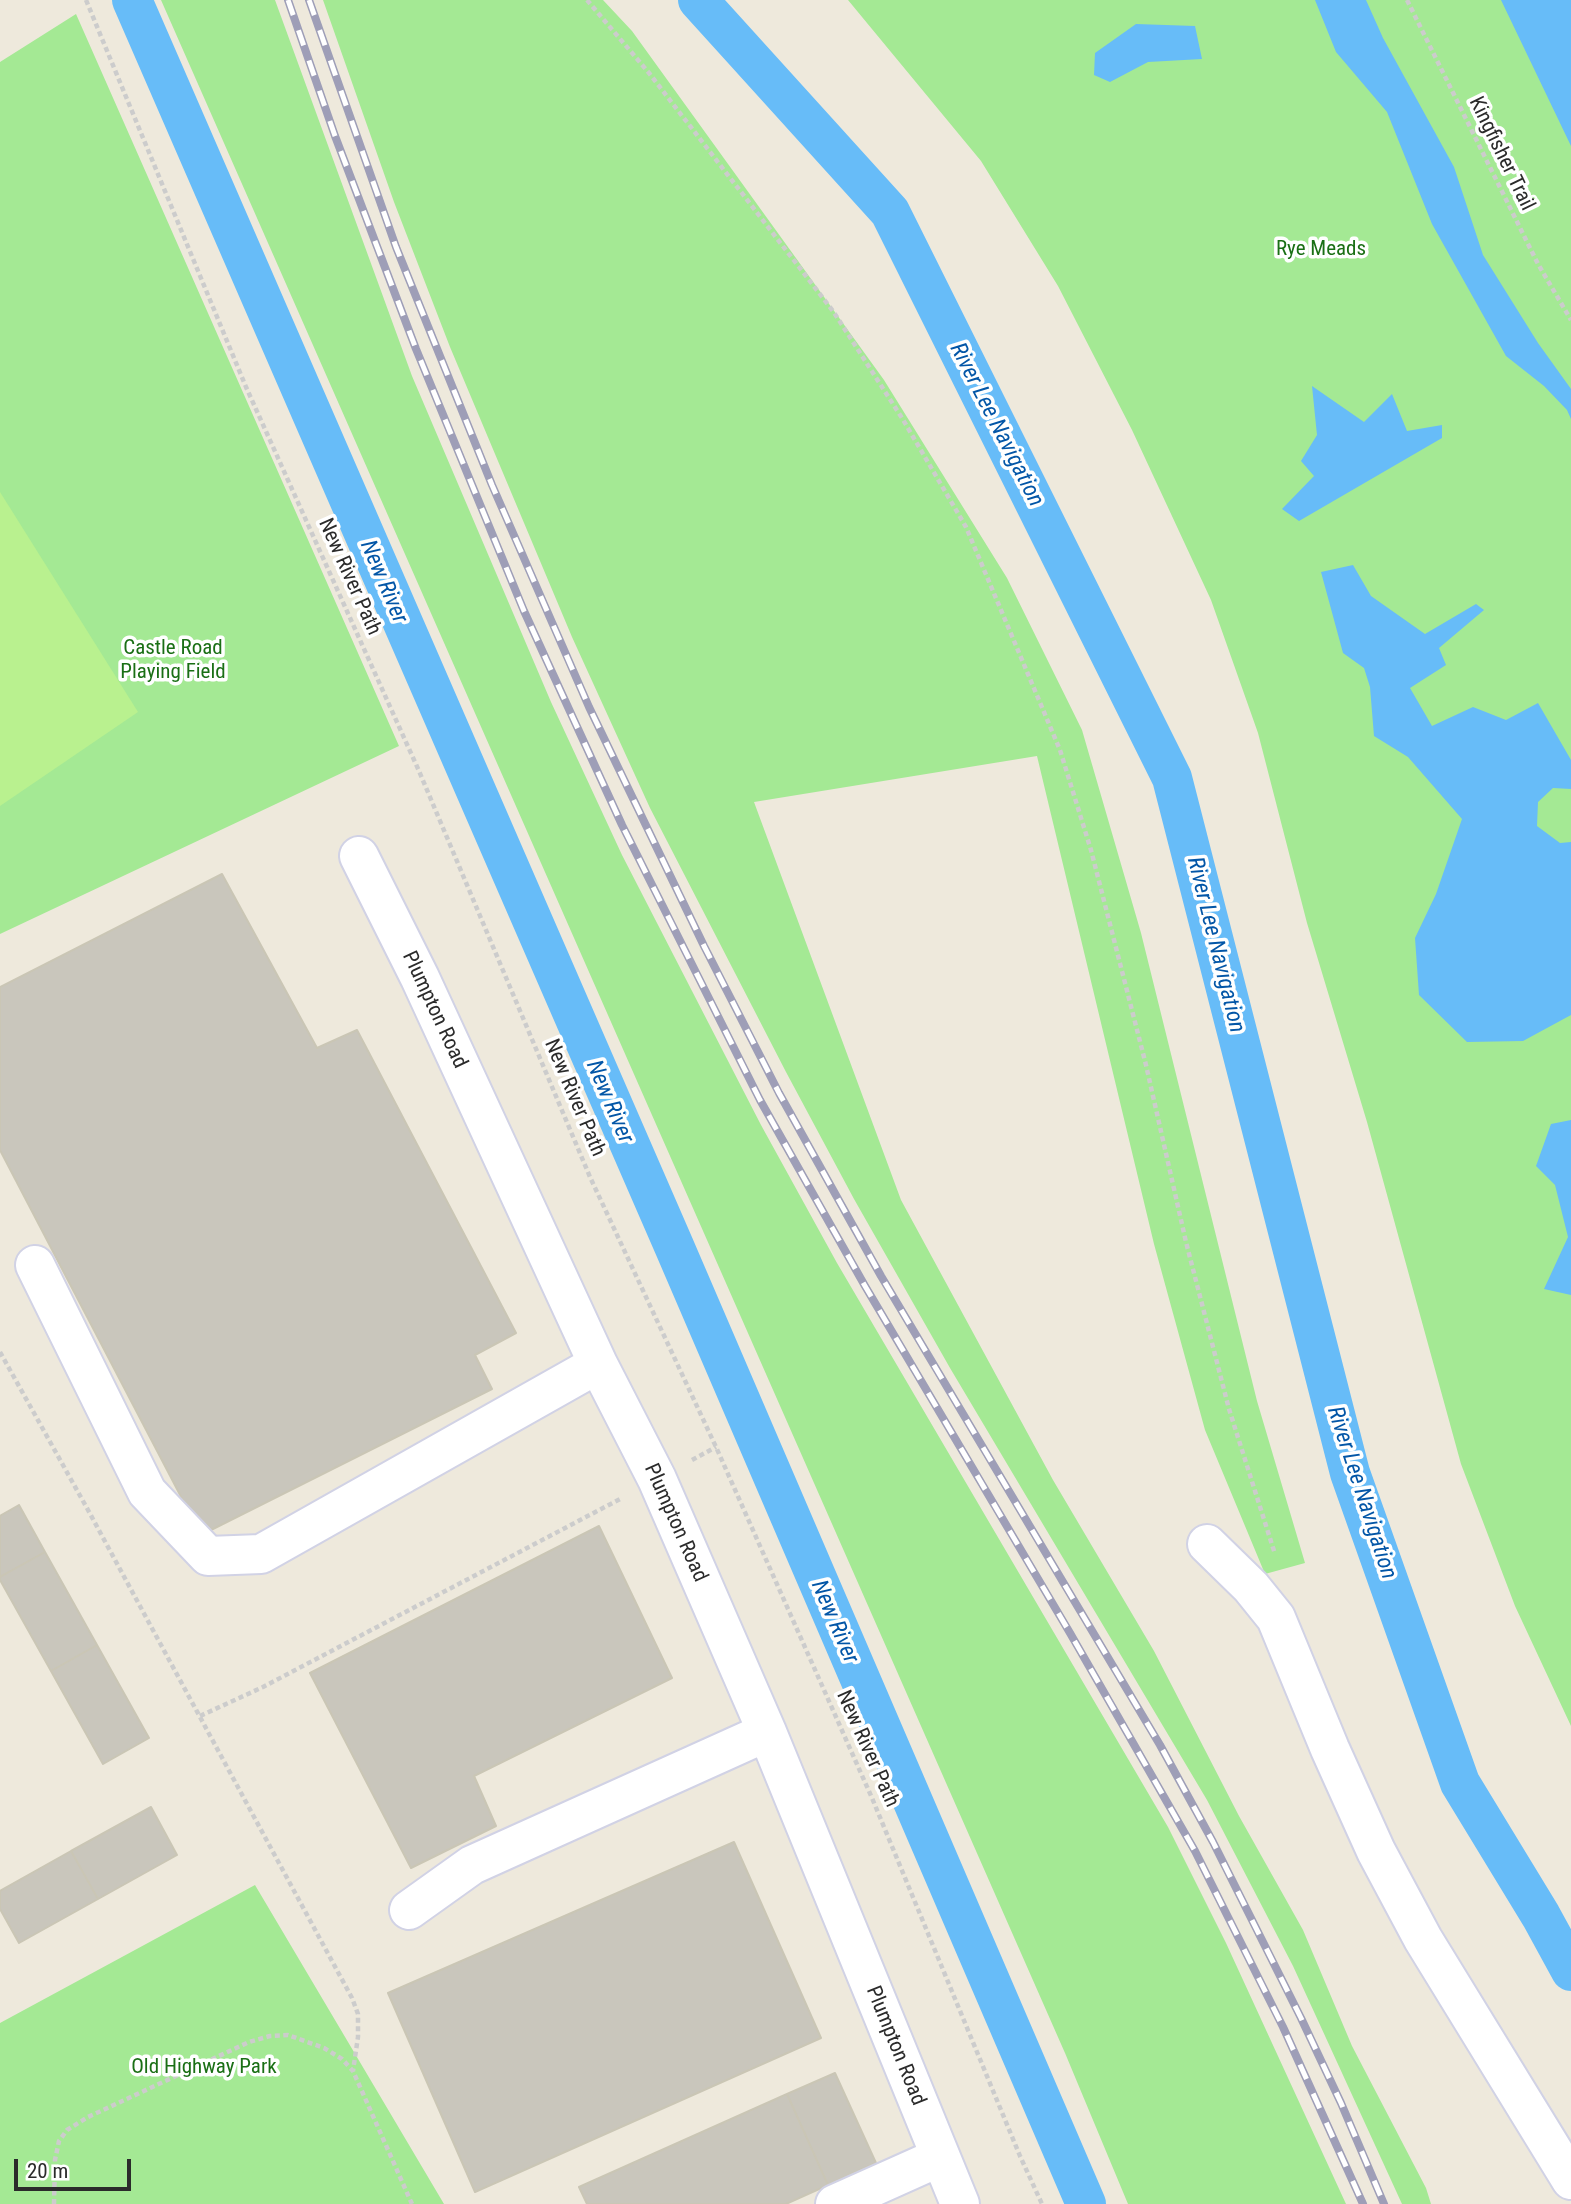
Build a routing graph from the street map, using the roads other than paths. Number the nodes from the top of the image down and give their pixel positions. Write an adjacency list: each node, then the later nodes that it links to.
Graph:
1 (359, 856): 3 (street, Plumpton Road)
2 (35, 1265): 3 (street)
3 (598, 1364): 5 (street, Plumpton Road)
4 (1207, 1544): 8 (street)
5 (767, 1732): 6 (street); 7 (street, Plumpton Road)
6 (409, 1910)
7 (940, 2157): 9 (street); 10 (street, Plumpton Road)
8 (1571, 2180)
9 (835, 2204)
10 (960, 2204)

